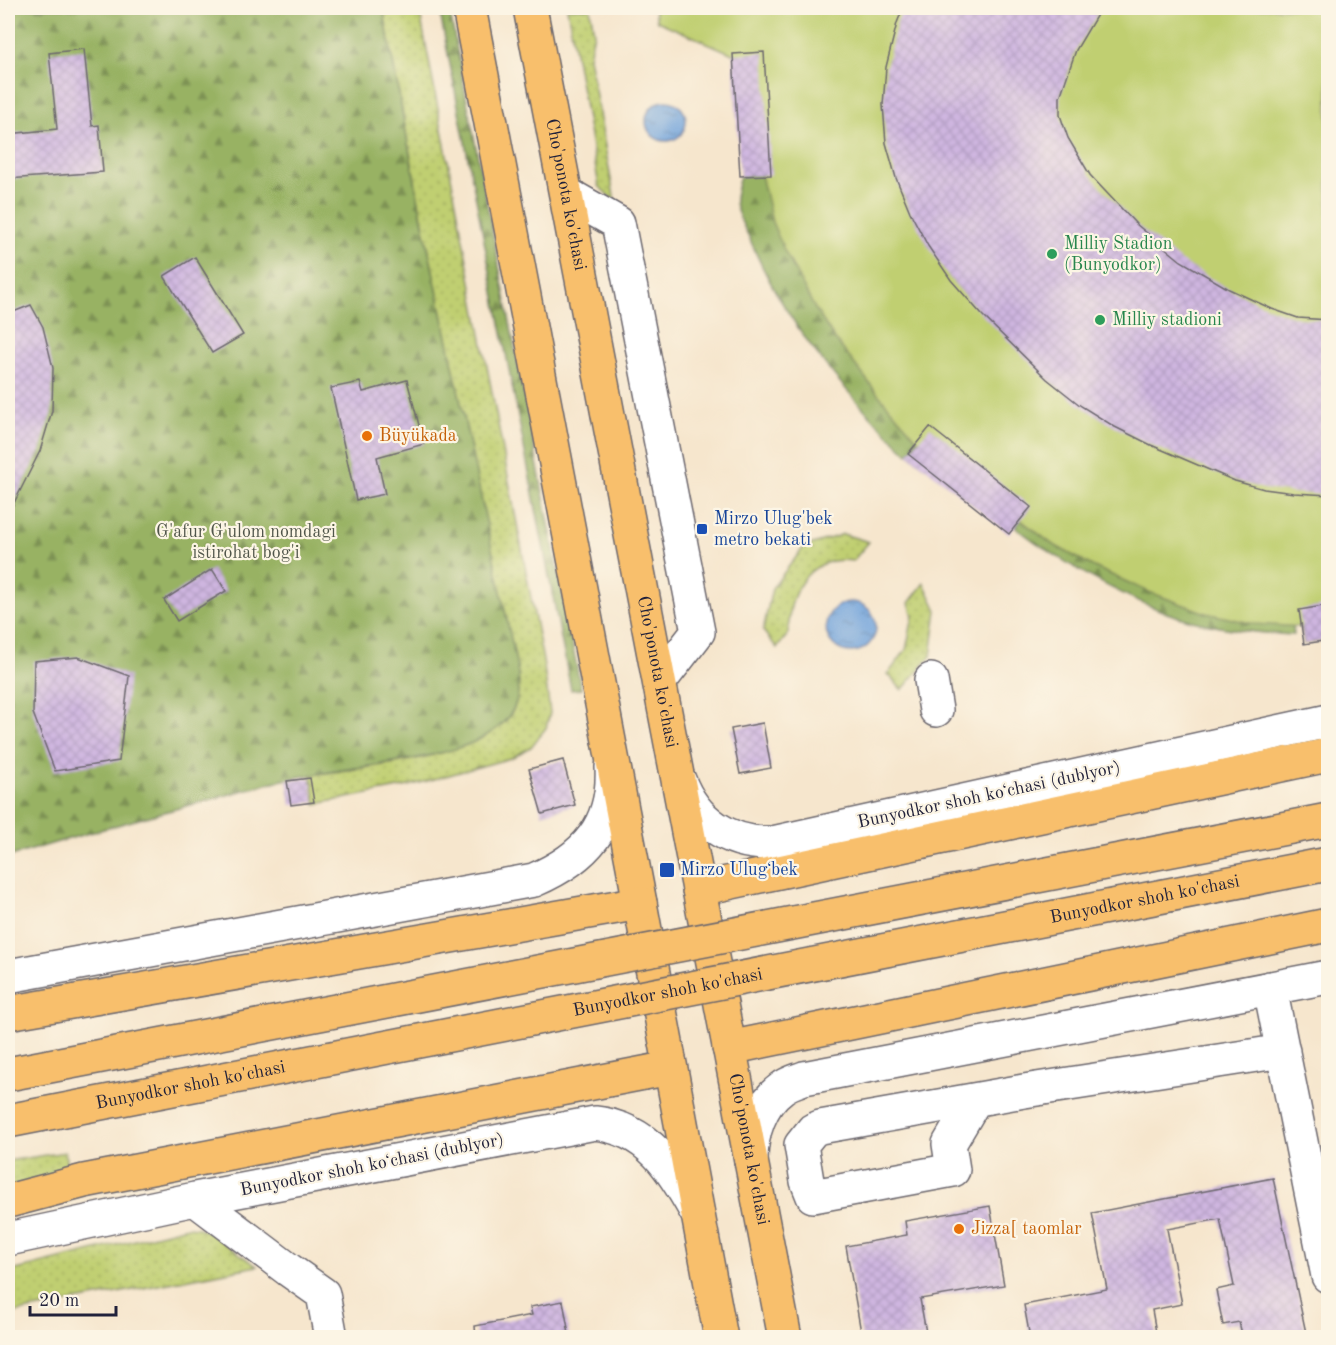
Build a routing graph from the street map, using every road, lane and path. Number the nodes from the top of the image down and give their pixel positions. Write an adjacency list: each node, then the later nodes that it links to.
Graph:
1 (469, 8): 6 (main road)
2 (530, 8): 3 (main road, Cho'ponota ko'chasi)
3 (567, 194): 4 (main road, Cho'ponota ko'chasi); 4 (street)
4 (660, 681): 8 (main road, Cho'ponota ko'chasi)
5 (1329, 721): 8 (street, Bunyodkor shoh koʻchasi (dublyor))
6 (611, 750): 12 (main road); 14 (street)
7 (1329, 755): 11 (main road)
8 (678, 775): 11 (main road, Cho'ponota ko'chasi)
9 (1329, 820): 21 (main road, bridge)
10 (1329, 864): 23 (main road, Bunyodkor shoh ko'chasi, bridge)
11 (699, 889): 18 (main road, Cho'ponota ko'chasi)
12 (640, 903): 17 (main road); 20 (main road)
13 (1329, 925): 18 (main road)
14 (8, 976)
15 (1329, 977): 16 (street)
16 (1270, 988): 19 (street); 24 (street)
17 (8, 1013)
18 (729, 1048): 24 (main road, Cho'ponota ko'chasi)
19 (1283, 1051): 22 (street); 29 (street)
20 (670, 1068): 26 (main road); 27 (main road)
21 (8, 1074)
22 (975, 1100): 22 (street)
23 (8, 1121)
24 (752, 1168): 32 (main road, Cho'ponota ko'chasi)
25 (195, 1199): 27 (street, Bunyodkor shoh koʻchasi (dublyor)); 28 (street, Bunyodkor shoh koʻchasi (dublyor)); 30 (street)
26 (8, 1201)
27 (698, 1215): 31 (main road)
28 (8, 1239)
29 (1329, 1276)
30 (331, 1338)
31 (721, 1338)
32 (785, 1338)

